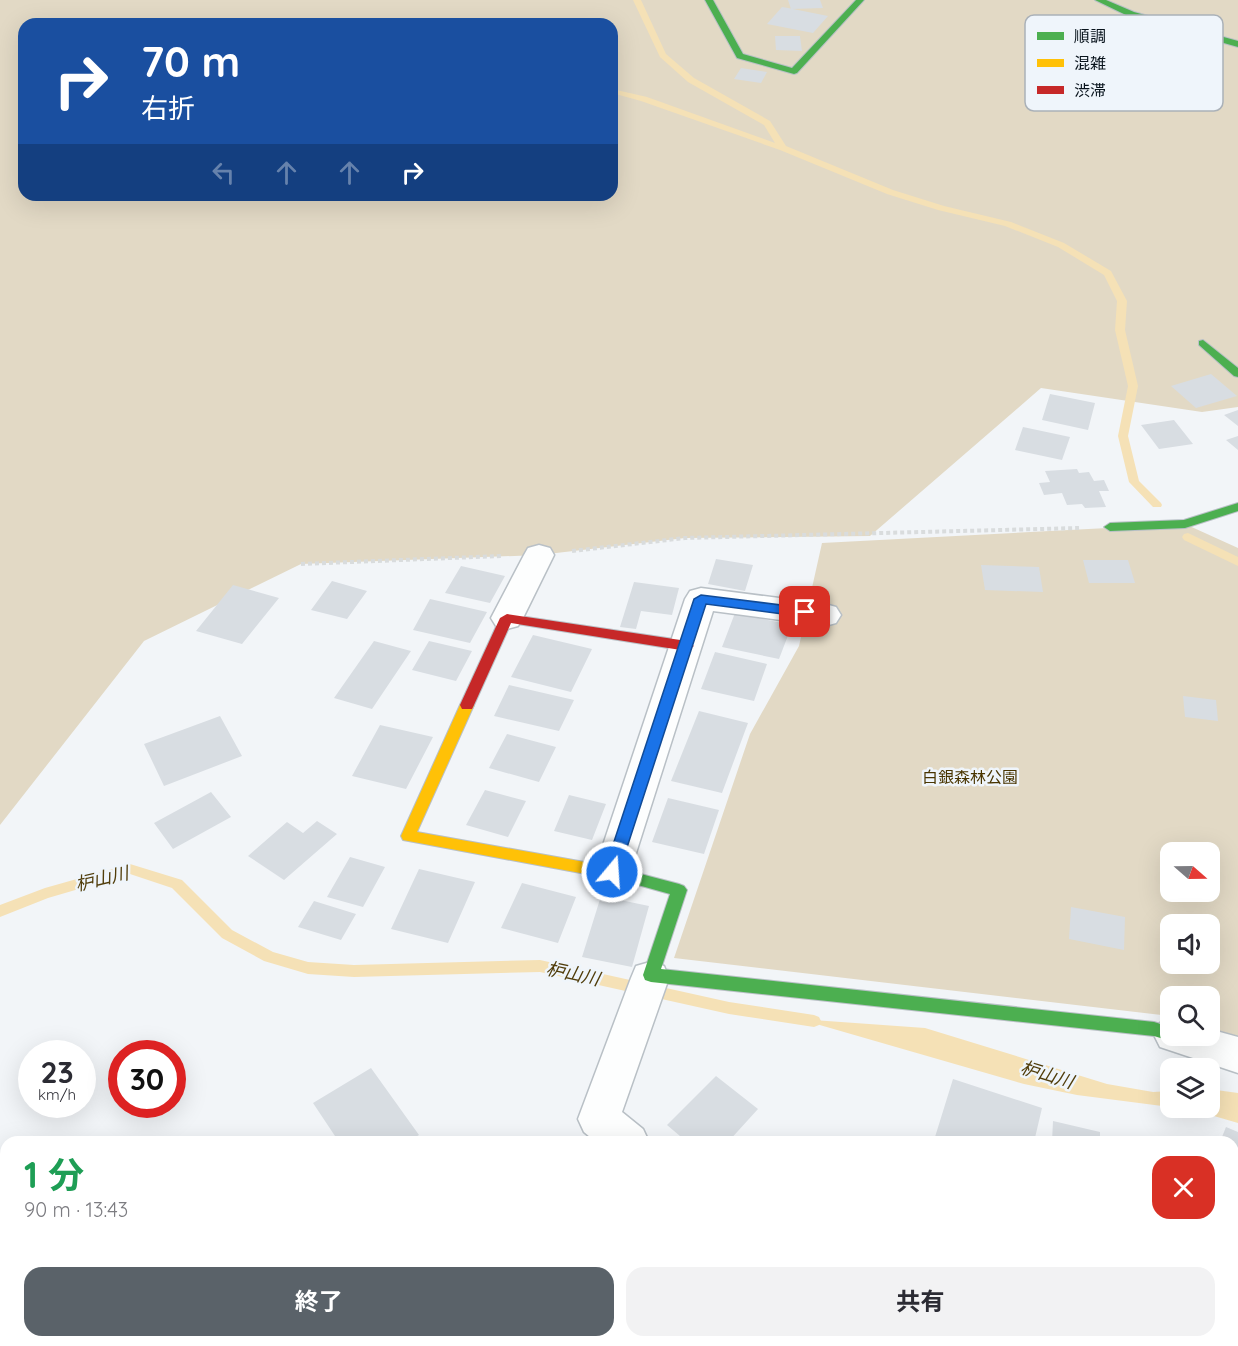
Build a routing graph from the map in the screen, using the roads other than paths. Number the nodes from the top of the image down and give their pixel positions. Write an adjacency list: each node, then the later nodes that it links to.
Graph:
1 (710, 0): 2 (street)
2 (860, 0)
3 (1099, 0): 4 (street)
4 (1135, 15)
5 (1223, 40): 6 (street)
6 (1238, 44)
7 (1203, 343): 8 (street)
8 (1238, 374)
9 (1238, 507): 10 (street)
10 (1110, 527)
11 (539, 555): 13 (street)
12 (825, 615): 14 (street)
13 (507, 618): 14 (street); 15 (street)
14 (687, 646): 15 (street)
15 (612, 872): 16 (street)
16 (651, 977): 17 (street); 20 (street)
17 (1160, 1031)
18 (1210, 1046): 19 (street)
19 (1238, 1055)
20 (611, 1136)

